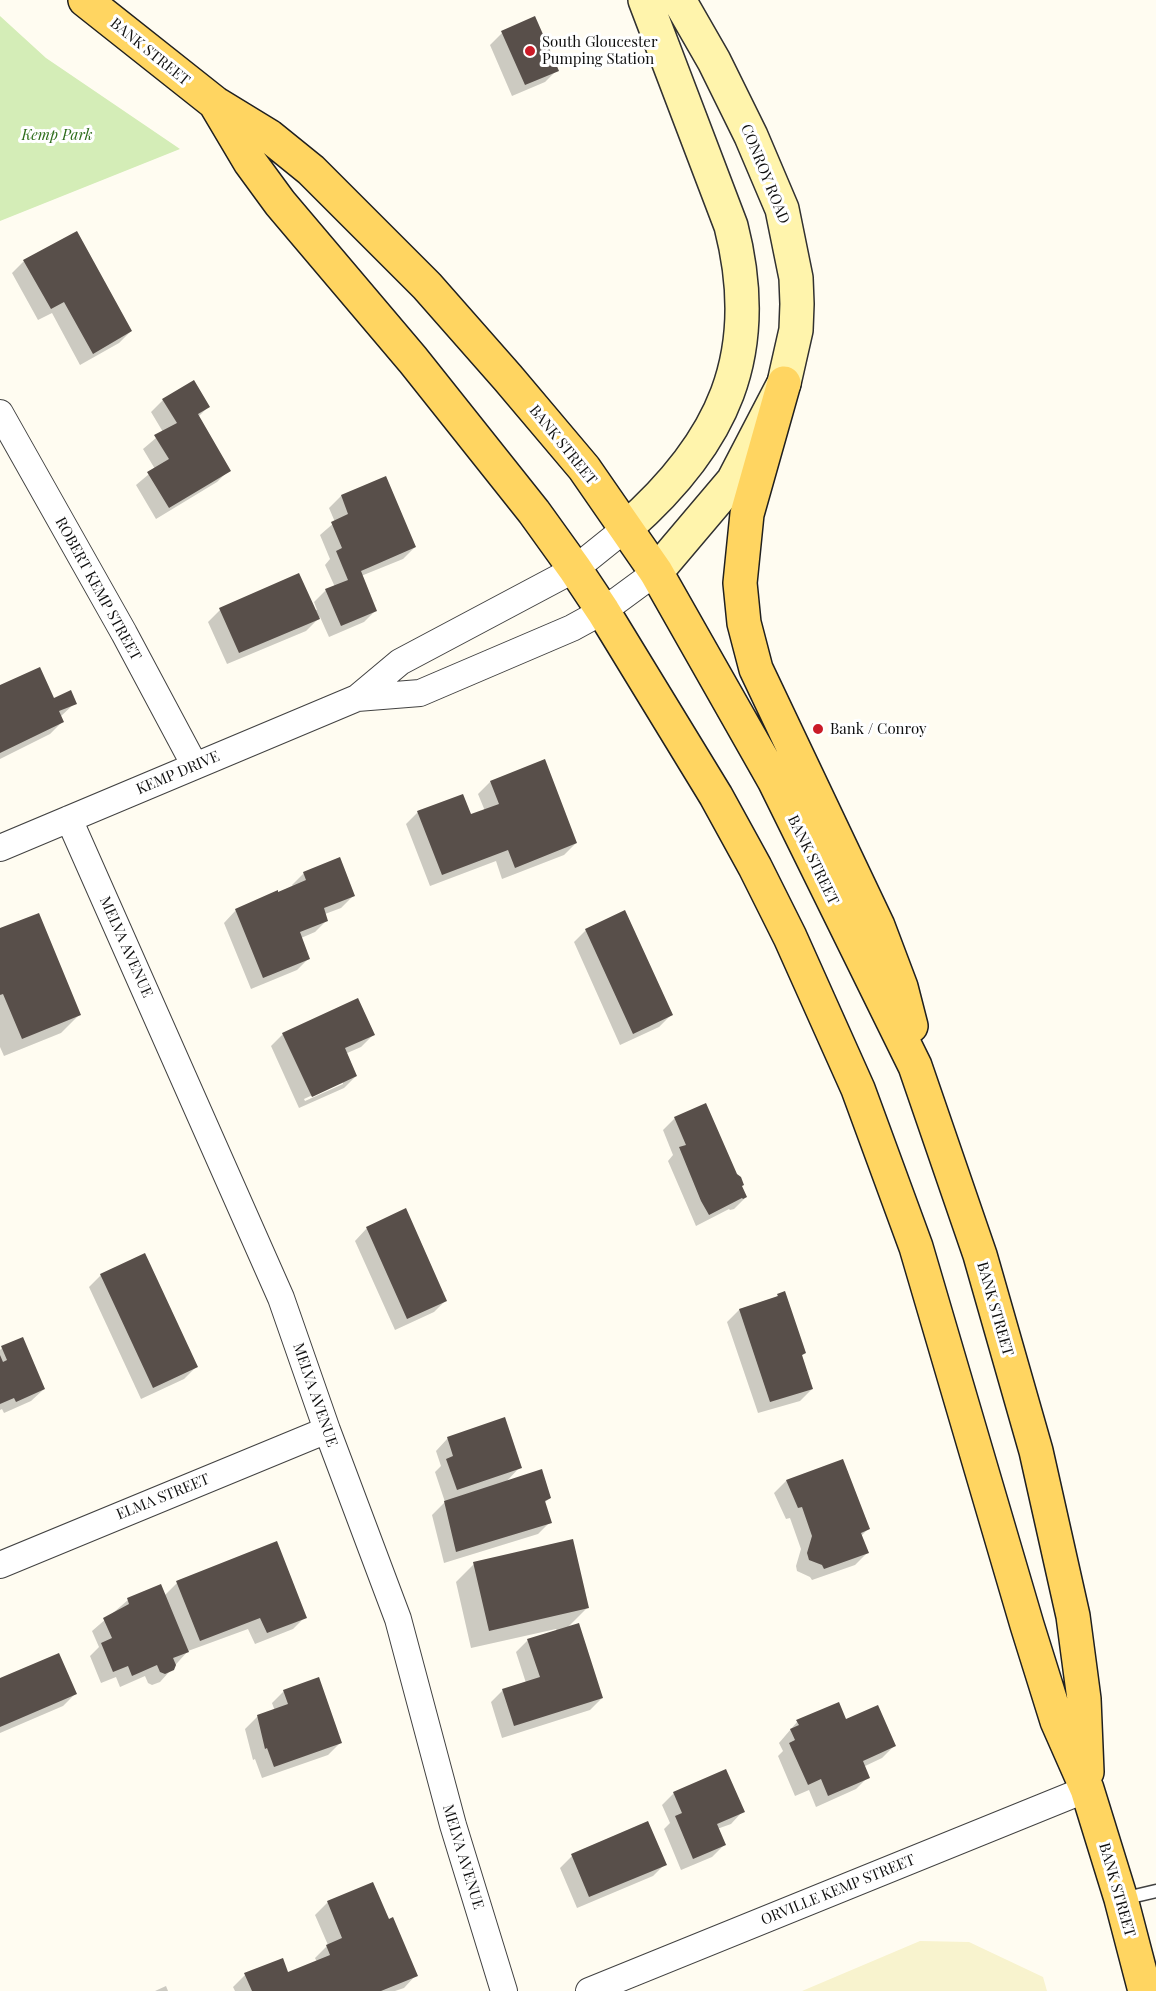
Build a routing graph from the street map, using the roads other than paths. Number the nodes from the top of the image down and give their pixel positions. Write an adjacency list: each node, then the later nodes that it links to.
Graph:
1 (85, 0): 4 (main road, BANK STREET)
2 (645, 0): 7 (main road)
3 (679, 0): 5 (main road, CONROY ROAD)
4 (215, 103): 7 (main road, BANK STREET); 8 (main road, BANK STREET)
5 (784, 383): 9 (main road, CONROY ROAD); 15 (main road)
6 (0, 413): 12 (street, ROBERT KEMP STREET)
7 (626, 528): 8 (street, KEMP DRIVE); 9 (main road, BANK STREET)
8 (575, 569): 10 (main road, BANK STREET); 11 (street, KEMP DRIVE)
9 (656, 572): 10 (street, KEMP DRIVE); 15 (main road, BANK STREET)
10 (603, 611): 11 (street, KEMP DRIVE); 18 (main road, BANK STREET)
11 (357, 698): 12 (street, KEMP DRIVE)
12 (195, 766): 13 (street, KEMP DRIVE)
13 (69, 819): 14 (street, KEMP DRIVE); 16 (street, MELVA AVENUE)
14 (0, 848)
15 (915, 1066): 18 (main road, BANK STREET)
16 (327, 1430): 17 (street, ELMA STREET); 21 (street, MELVA AVENUE)
17 (0, 1565)
18 (1087, 1789): 20 (main road, BANK STREET); 22 (street, ORVILLE KEMP STREET)
19 (1156, 1891): 20 (lane)
20 (1121, 1899): 23 (main road, BANK STREET)
21 (504, 1991)
22 (589, 1991)
23 (1145, 1991)

